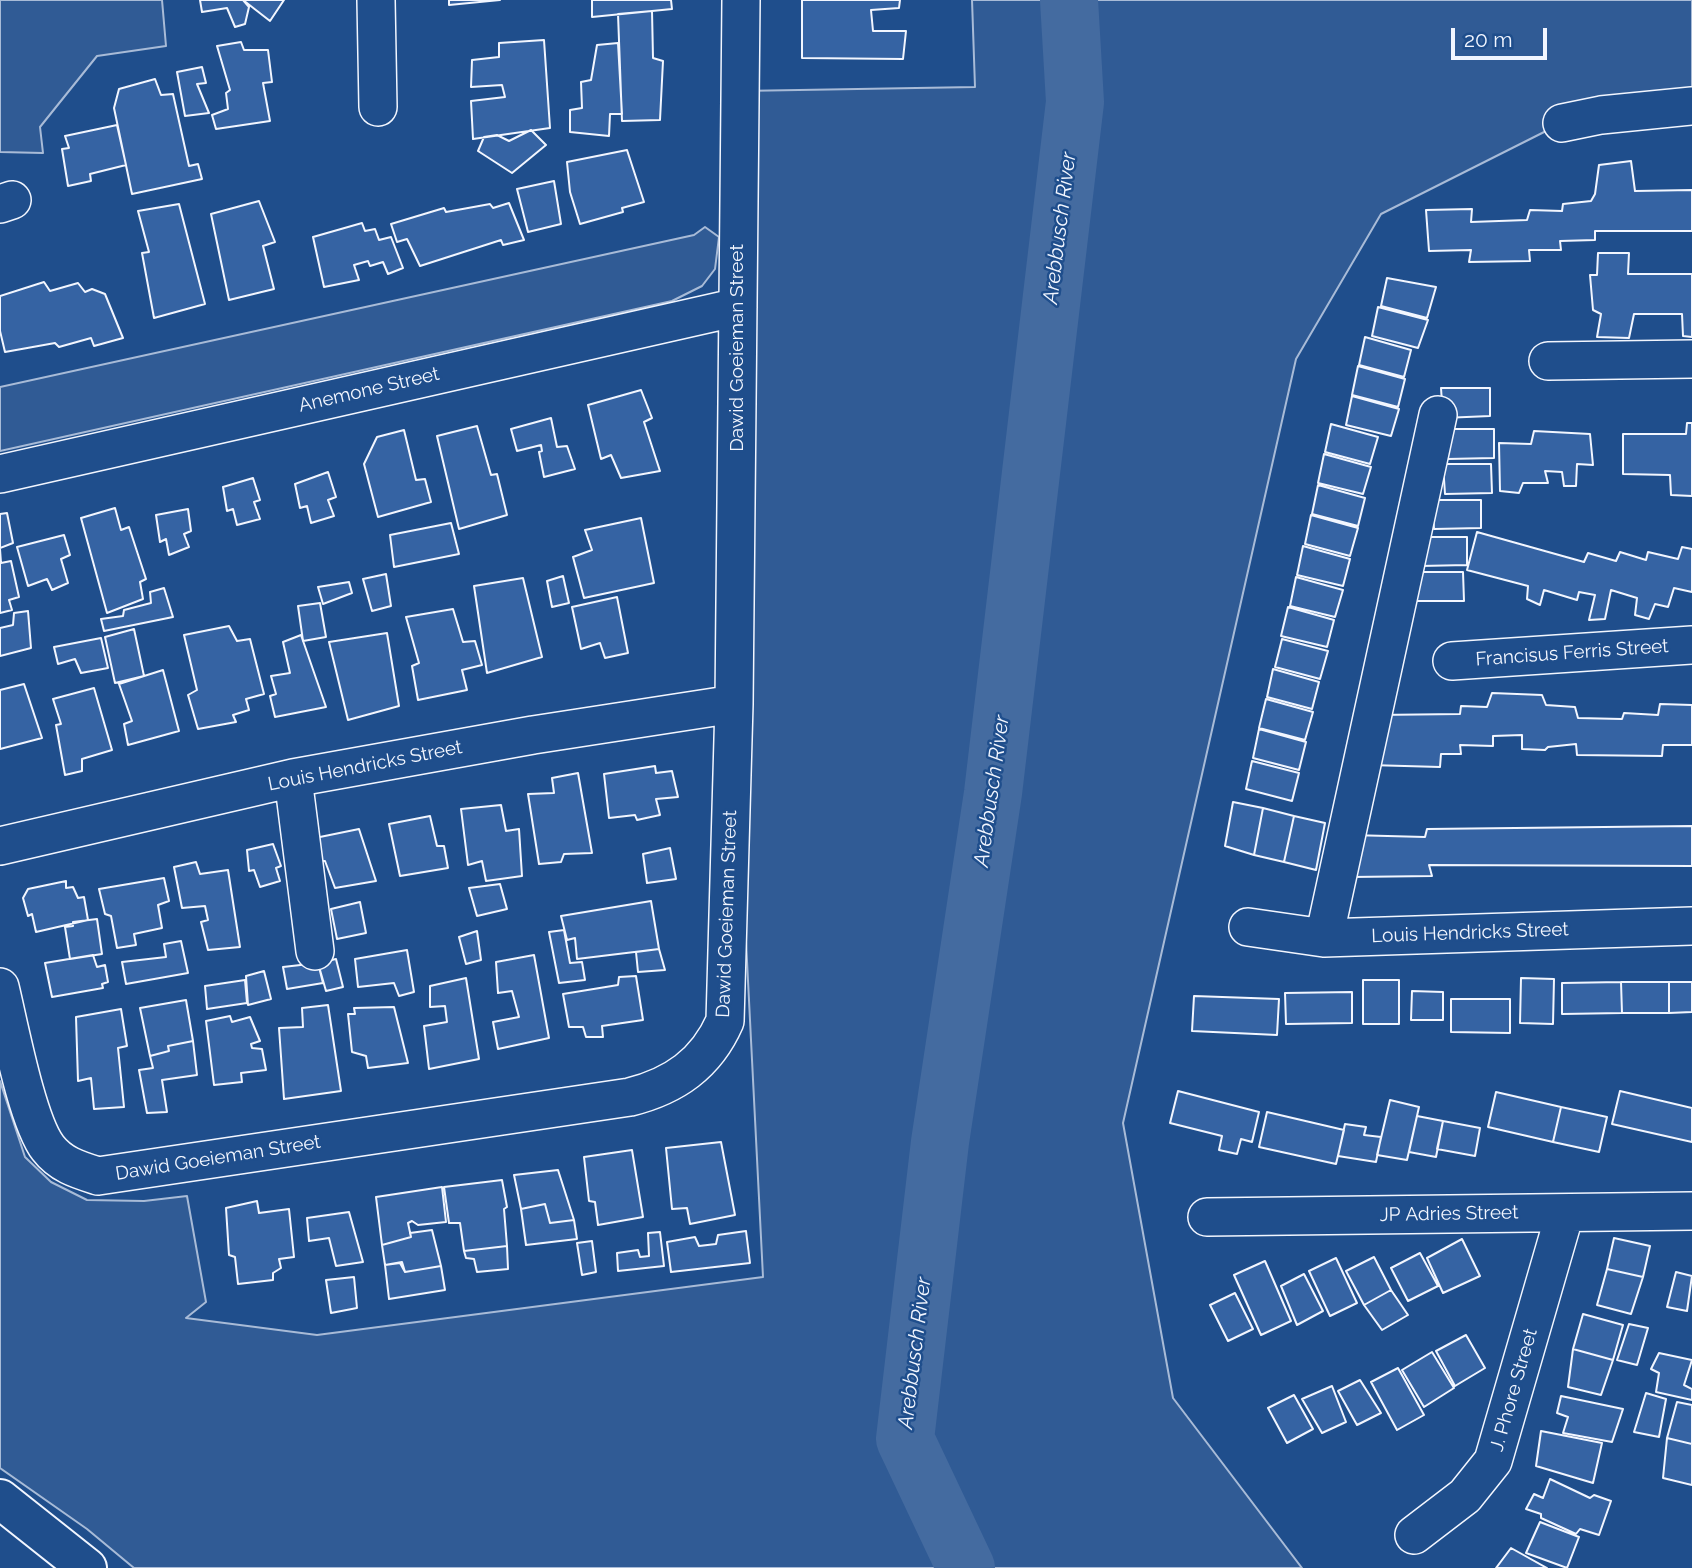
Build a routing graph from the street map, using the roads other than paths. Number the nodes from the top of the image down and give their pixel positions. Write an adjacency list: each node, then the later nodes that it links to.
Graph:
1 (376, 0): 4 (street)
2 (741, 0): 6 (street, Dawid Goeieman Street)
3 (1692, 106): 5 (street)
4 (378, 107)
5 (1562, 122)
6 (738, 307): 10 (street, Anemone Street); 13 (street, Dawid Goeieman Street)
7 (1692, 359): 8 (street)
8 (1548, 361)
9 (1438, 415): 18 (street)
10 (0, 474)
11 (1692, 645): 12 (street, Francisus Ferris Street)
12 (1452, 661)
13 (734, 704): 14 (street, Louis Hendricks Street); 20 (street, Dawid Goeieman Street)
14 (293, 778): 15 (street, Louis Hendricks Street); 19 (street)
15 (0, 846)
16 (1692, 926): 18 (street, Louis Hendricks Street)
17 (1248, 927): 18 (street, Louis Hendricks Street)
18 (1324, 938)
19 (315, 951)
20 (0, 987)
21 (1692, 1212): 22 (street, JP Adries Street)
22 (1565, 1213): 23 (street, JP Adries Street); 25 (street, J. Phore Street)
23 (1207, 1217)
24 (0, 1499): 26 (main road)
25 (1414, 1535)
26 (87, 1568)

